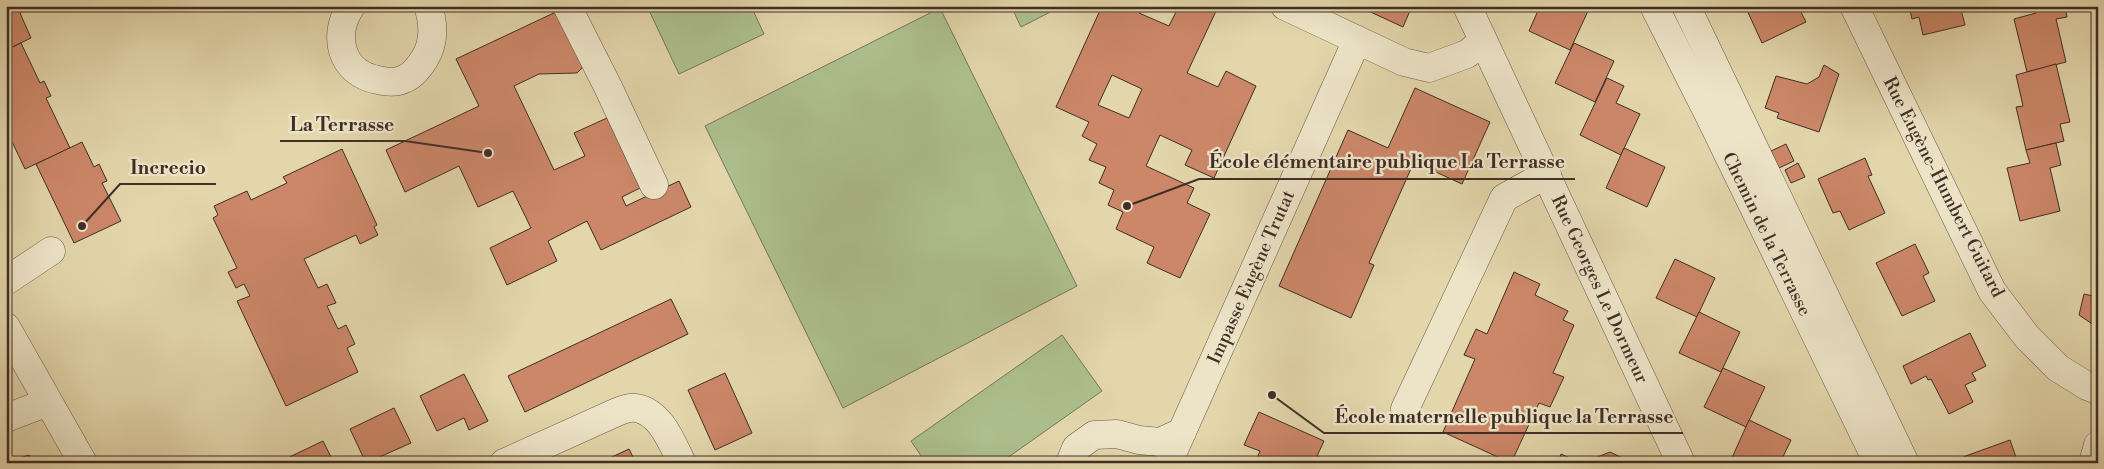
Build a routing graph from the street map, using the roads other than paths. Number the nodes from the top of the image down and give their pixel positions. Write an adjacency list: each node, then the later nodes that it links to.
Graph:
1 (351, 6): 2 (street)
2 (428, 6)
3 (567, 6): 12 (street)
4 (1285, 6): 9 (street)
5 (1467, 6): 10 (street, Rue Georges Le Dormeur)
6 (1654, 6): 28 (street, Chemin de la Terrasse)
7 (1686, 6): 29 (street, Chemin de la Terrasse)
8 (1854, 6): 16 (street, Rue Eugène-Humbert Guitard)
9 (1357, 40): 10 (street); 20 (street, Impasse Eugène Trutat)
10 (1483, 41): 11 (street, Rue Georges Le Dormeur)
11 (1547, 174): 18 (street); 27 (street, Rue Georges Le Dormeur)
12 (654, 185)
13 (51, 252): 14 (street)
14 (6, 281)
15 (6, 327): 17 (street)
16 (2098, 390)
17 (48, 402): 19 (street); 22 (street)
18 (1405, 409)
19 (6, 418)
20 (1182, 432): 25 (street); 26 (street, Impasse Eugène Trutat)
21 (2098, 445): 30 (street)
22 (83, 463)
23 (504, 463): 24 (street)
24 (682, 463)
25 (1070, 463)
26 (1168, 463)
27 (1681, 463)
28 (1878, 463)
29 (1905, 463)
30 (2093, 463)

